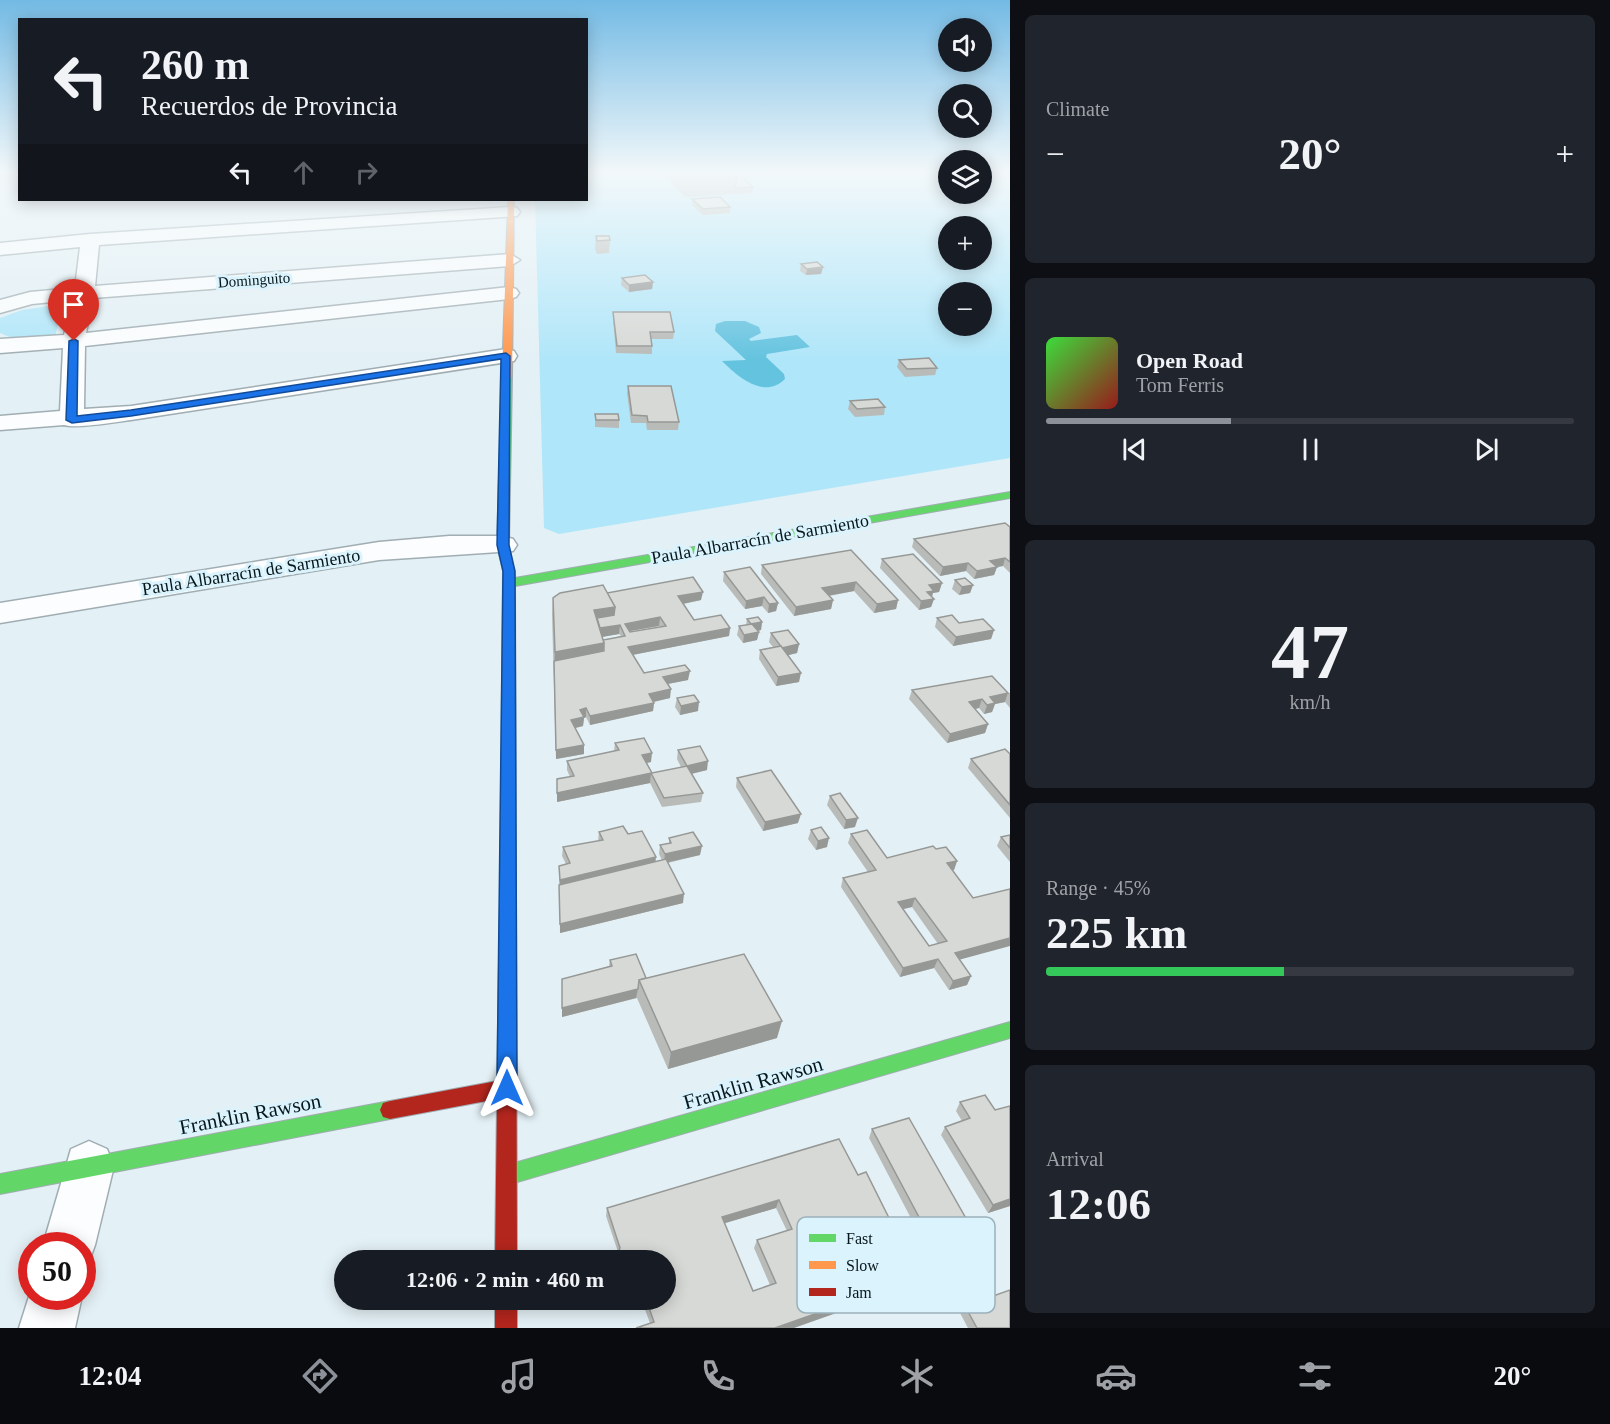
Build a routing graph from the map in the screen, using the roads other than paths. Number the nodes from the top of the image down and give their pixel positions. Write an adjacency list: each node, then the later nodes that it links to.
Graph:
1 (140, 236): 3 (street)
2 (510, 236): 5 (main road)
3 (90, 240): 4 (street); 6 (street)
4 (0, 249)
5 (510, 260): 6 (street, Dominguito); 7 (main road)
6 (84, 293): 8 (street, Dominguito); 9 (street)
7 (509, 293): 9 (street); 11 (main road)
8 (0, 307)
9 (74, 341): 10 (street); 12 (street)
10 (0, 346)
11 (506, 356): 12 (street); 15 (main road)
12 (72, 420): 13 (street)
13 (0, 423)
14 (1010, 495): 16 (main road, Paula Albarracín de Sarmiento)
15 (503, 545): 16 (main road); 17 (street, Paula Albarracín de Sarmiento)
16 (509, 584): 19 (main road)
17 (0, 613)
18 (1010, 1030): 21 (main road, Franklin Rawson)
19 (507, 1088): 20 (main road, Franklin Rawson); 21 (main road)
20 (89, 1166): 22 (main road, Franklin Rawson); 23 (street)
21 (507, 1175): 24 (main road)
22 (0, 1184)
23 (72, 1232)
24 (506, 1250)
25 (52, 1310): 27 (street)
26 (506, 1310): 28 (main road)
27 (47, 1328)
28 (506, 1328)

